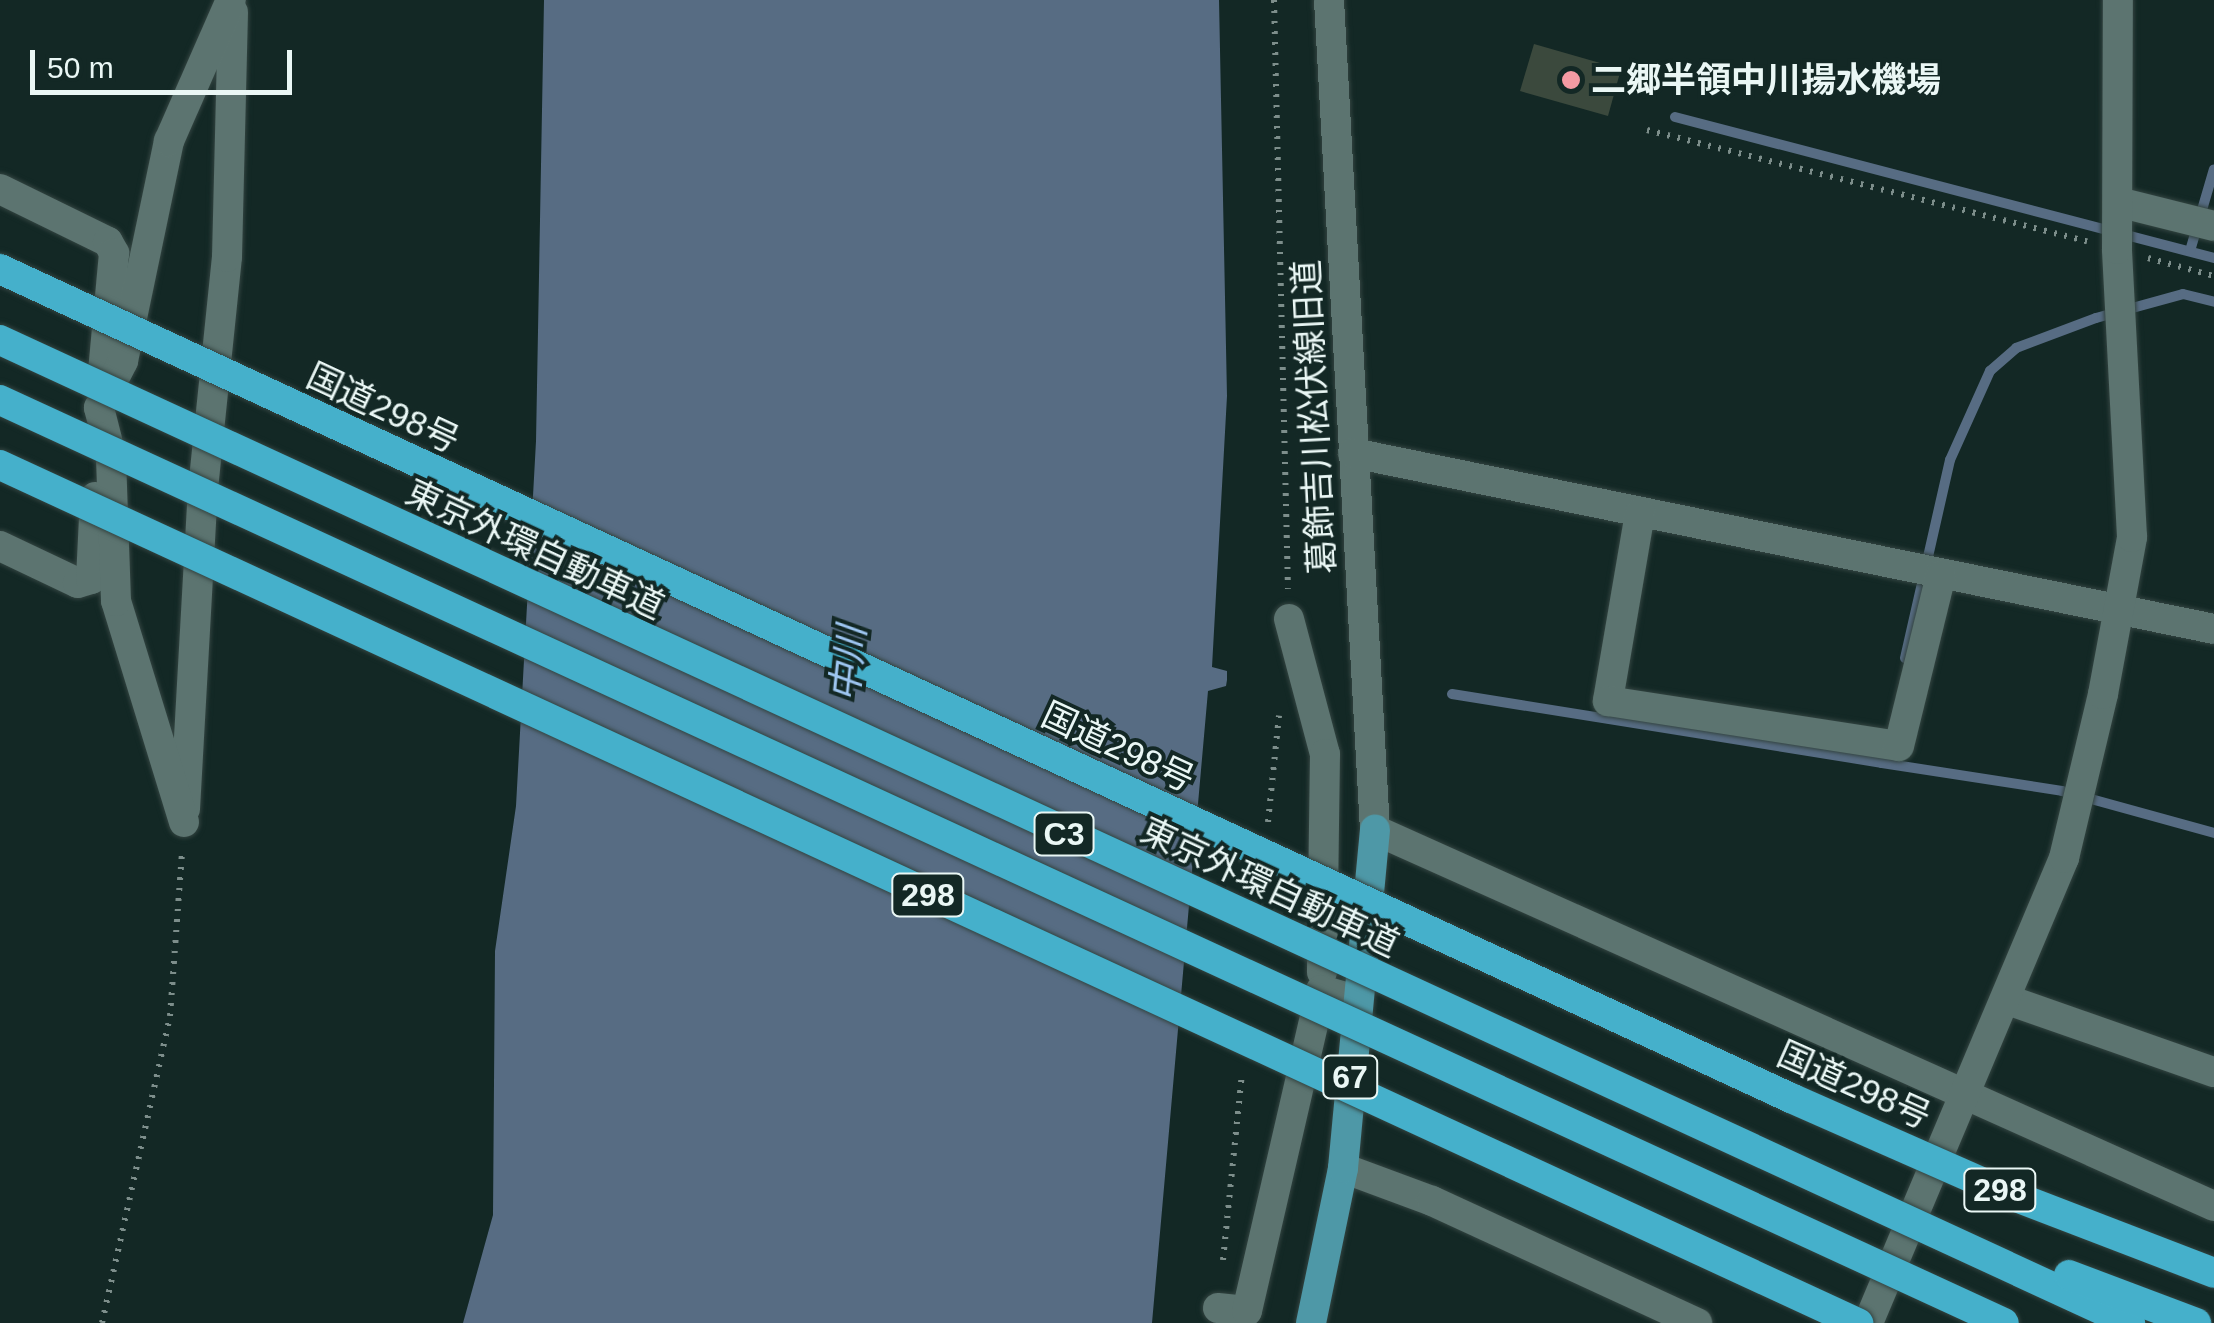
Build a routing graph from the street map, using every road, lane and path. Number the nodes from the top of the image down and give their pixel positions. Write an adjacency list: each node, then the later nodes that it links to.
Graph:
1 (232, 0): 13 (street); 22 (street)
2 (1329, 0): 14 (street, 葛飾吉川松伏線旧道)
3 (2118, 0): 6 (street)
4 (1647, 130): 8 (path)
5 (0, 189): 13 (street)
6 (2118, 202): 7 (street); 8 (street)
7 (2214, 226)
8 (2117, 249): 10 (path); 19 (street)
9 (0, 270): 32 (highway, 国道298号 / 298, bridge)
10 (2214, 276)
11 (0, 340): 30 (highway, 東京外環自動車道 / C3, bridge)
12 (0, 400): 39 (highway, C3, bridge)
13 (99, 408): 17 (street); 22 (street)
14 (1353, 453): 16 (street); 23 (street, 葛飾吉川松伏線旧道)
15 (0, 465): 37 (highway, 298, bridge)
16 (1640, 513): 18 (street); 18 (street)
17 (0, 546)
18 (1941, 575): 19 (street)
19 (2118, 612): 21 (street); 26 (street)
20 (1289, 619): 24 (street)
21 (2214, 630)
22 (184, 822): 34 (path)
23 (1375, 830): 25 (main road, 67); 28 (street)
24 (1321, 990): 25 (street); 33 (street)
25 (1356, 1000): 29 (main road, 67)
26 (2008, 1000): 27 (street); 28 (street)
27 (2214, 1072)
28 (1960, 1095): 31 (street); 38 (street)
29 (1344, 1168): 35 (main road, 67); 36 (street)
30 (1846, 1194): 40 (highway, 東京外環自動車道 / C3, bridge); 41 (highway, 298, bridge)
31 (2214, 1206)
32 (2214, 1273)
33 (1218, 1308)
34 (102, 1323)
35 (1312, 1323)
36 (1696, 1323)
37 (1858, 1323)
38 (1868, 1323)
39 (2004, 1323)
40 (2130, 1323)
41 (2196, 1323)

